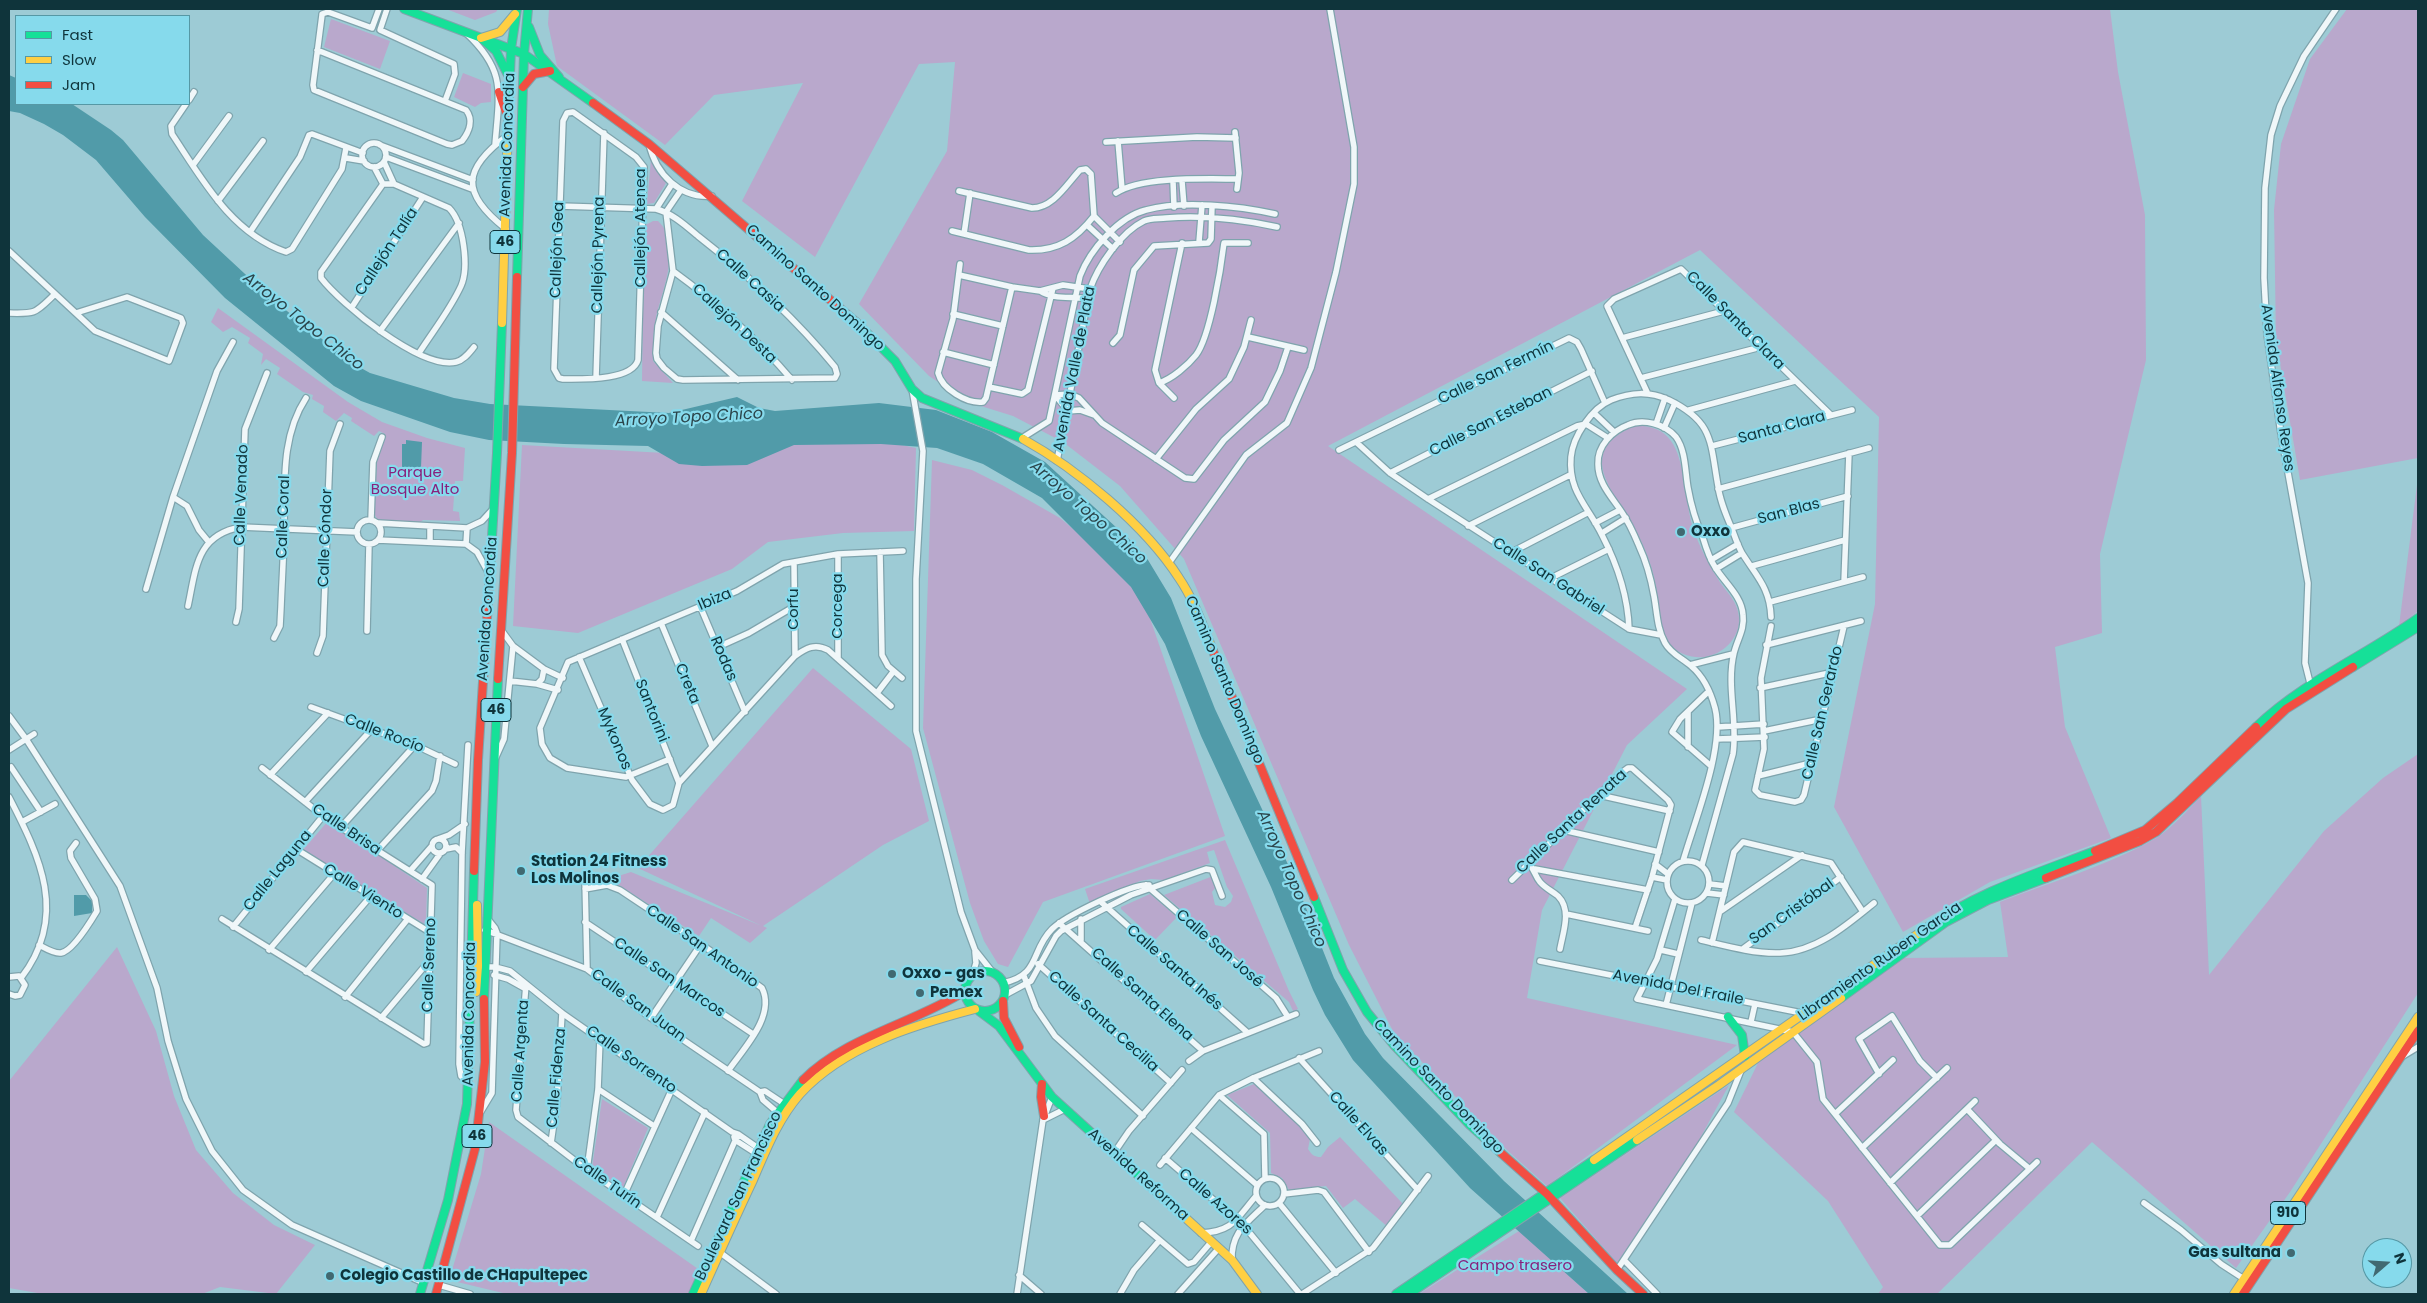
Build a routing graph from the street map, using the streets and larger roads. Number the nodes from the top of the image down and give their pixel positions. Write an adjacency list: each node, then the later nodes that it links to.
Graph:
1 (379, 9): 10 (street)
2 (388, 9): 19 (street)
3 (404, 9): 8 (street, Camino Santo Domingo)
4 (1330, 9): 197 (street)
5 (2336, 9): 240 (street, Avenida Alfonso Reyes)
6 (518, 10): 9 (street); 11 (street, Avenida Concordia / 46)
7 (528, 12): 11 (street, Avenida Concordia / 46); 13 (street)
8 (463, 31): 9 (street, Camino Santo Domingo); 17 (street)
9 (481, 38): 11 (street, Camino Santo Domingo); 14 (street)
10 (317, 50): 19 (street); 19 (street)
11 (518, 52): 12 (street, Camino Santo Domingo); 14 (street, Avenida Concordia / 46); 15 (street, Avenida Concordia / 46); 21 (street)
12 (550, 71): 13 (street, Camino Santo Domingo); 15 (street)
13 (559, 77): 30 (street, Camino Santo Domingo)
14 (510, 84): 23 (street, Avenida Concordia / 46)
15 (523, 87): 21 (street, Avenida Concordia / 46)
16 (194, 92): 18 (street)
17 (499, 92): 23 (street); 32 (street)
18 (190, 98)
19 (445, 101)
20 (185, 105): 39 (street)
21 (523, 108): 219 (street, Avenida Concordia / 46)
22 (229, 116): 39 (street)
23 (508, 120): 26 (street, Avenida Concordia / 46)
24 (563, 121): 25 (street, Callejón Atenea); 60 (street, Callejón Gea)
25 (604, 132): 63 (street, Callejón Pyrena); 64 (street, Callejón Atenea)
26 (508, 135): 32 (street); 77 (street, Avenida Concordia / 46)
27 (264, 141): 58 (street)
28 (1118, 141): 29 (street); 42 (street); 50 (street)
29 (1106, 142)
30 (649, 144): 48 (street); 56 (street, Camino Santo Domingo)
31 (380, 145): 34 (street); 36 (street); 38 (street)
32 (495, 145): 43 (street)
33 (346, 148): 34 (street); 35 (street); 78 (street)
34 (363, 153): 37 (street)
35 (346, 158): 37 (street); 78 (street)
36 (385, 160): 40 (street); 41 (street); 47 (street)
37 (364, 161): 40 (street)
38 (431, 164): 41 (street); 43 (street)
39 (193, 165): 58 (street)
40 (374, 167): 46 (street)
41 (428, 172): 49 (street)
42 (1238, 179): 45 (street); 51 (street)
43 (472, 180): 49 (street)
44 (1173, 181): 45 (street); 50 (street); 61 (street)
45 (1182, 181): 61 (street)
46 (383, 184): 47 (street); 101 (street)
47 (394, 184): 57 (street)
48 (672, 184): 52 (street); 65 (street)
49 (472, 189): 77 (street)
50 (1122, 189): 54 (street)
51 (1237, 189)
52 (680, 190): 56 (street); 67 (street)
53 (959, 191): 55 (street)
54 (1116, 193)
55 (970, 194): 69 (street); 81 (street)
56 (712, 196): 130 (street, Camino Santo Domingo)
57 (423, 197): 74 (street); 101 (street, Callejón Talía)
58 (218, 201): 78 (street)
59 (1202, 205): 61 (street, Avenida Valle de Plata); 62 (street, Avenida Valle de Plata); 70 (street)
60 (559, 206): 63 (street, Calle Casia); 123 (street, Callejón Gea)
61 (1179, 206): 72 (street); 80 (street, Avenida Valle de Plata)
62 (1212, 206): 66 (street, Avenida Valle de Plata); 71 (street)
63 (600, 207): 64 (street, Calle Casia); 123 (street, Callejón Pyrena)
64 (642, 208): 65 (street, Calle Casia); 123 (street, Callejón Atenea)
65 (656, 209): 67 (street, Calle Casia)
66 (1250, 209): 68 (street, Avenida Valle de Plata); 73 (street)
67 (666, 212): 90 (street); 126 (street, Calle Casia)
68 (1275, 214)
69 (1094, 216): 75 (street); 80 (street)
70 (1201, 216): 71 (street, Avenida Valle de Plata); 72 (street, Avenida Valle de Plata); 84 (street)
71 (1212, 216): 73 (street, Avenida Valle de Plata); 84 (street)
72 (1180, 217): 83 (street, Avenida Valle de Plata)
73 (1248, 221): 76 (street, Avenida Valle de Plata)
74 (458, 223): 109 (street); 119 (street)
75 (1087, 225): 81 (street); 82 (street)
76 (1276, 227)
77 (506, 229): 166 (street, Avenida Concordia / 46)
78 (250, 232)
79 (952, 232): 81 (street)
80 (1110, 233): 82 (street, Avenida Valle de Plata); 83 (street)
81 (964, 234)
82 (1104, 240): 87 (street); 92 (street, Avenida Valle de Plata)
83 (1120, 242): 87 (street, Avenida Valle de Plata)
84 (1199, 242): 85 (street)
85 (1182, 243): 113 (street); 128 (street)
86 (1248, 243): 128 (street)
87 (1113, 249): 95 (street, Avenida Valle de Plata)
88 (9, 251): 97 (street)
89 (960, 264): 91 (street)
90 (673, 271): 103 (street); 126 (street, Callejón Desta)
91 (959, 275): 93 (street); 106 (street)
92 (1078, 286): 94 (street); 95 (street); 99 (street, Avenida Valle de Plata)
93 (1012, 288): 96 (street); 108 (street)
94 (1053, 288): 96 (street); 98 (street)
95 (1090, 289): 100 (street, Avenida Valle de Plata)
96 (1040, 291): 98 (street)
97 (55, 294): 104 (street); 105 (street)
98 (1051, 296): 99 (street); 129 (street)
99 (1076, 297): 100 (street); 133 (street, Avenida Valle de Plata)
100 (1088, 300): 132 (street, Avenida Valle de Plata)
101 (352, 307): 109 (street)
102 (1724, 311): 111 (street); 111 (street, Calle Santa Clara); 116 (street, Calle Santa Clara)
103 (661, 312): 125 (street); 125 (street)
104 (9, 313)
105 (76, 313): 105 (street)
106 (953, 314): 108 (street); 118 (street)
107 (1251, 320): 110 (street)
108 (1003, 326): 120 (street)
109 (380, 331): 119 (street)
110 (1248, 337): 115 (street); 158 (street)
111 (1622, 338): 124 (street, Calle Santa Clara)
112 (233, 342): 164 (street)
113 (1113, 343)
114 (474, 347): 119 (street)
115 (1288, 347): 117 (street); 158 (street)
116 (1761, 348): 124 (street); 127 (street, Calle Santa Clara)
117 (1304, 350)
118 (943, 352): 120 (street); 129 (street)
119 (419, 353)
120 (994, 364): 129 (street)
121 (1592, 371): 137 (street, Calle San Fermín); 153 (street, Calle San Fermín); 160 (street, Calle San Esteban)
122 (267, 373): 174 (street, Calle Venado)
123 (596, 378)
124 (1641, 378): 131 (street, Calle Santa Clara)
125 (738, 380): 126 (street)
126 (792, 380)
127 (1795, 381): 139 (street); 144 (street, Calle Santa Clara)
128 (1159, 383): 135 (street)
129 (988, 387)
130 (912, 389): 151 (street, Camino Santo Domingo); 353 (street)
131 (1647, 392): 136 (street); 137 (street)
132 (1070, 394): 133 (street); 141 (street, Avenida Valle de Plata); 143 (street)
133 (1055, 396): 141 (street); 151 (street, Avenida Valle de Plata)
134 (306, 398): 178 (street, Calle Coral)
135 (1174, 398)
136 (1664, 398): 138 (street); 147 (street)
137 (1605, 402): 142 (street)
138 (1675, 403): 139 (street); 148 (street)
139 (1689, 410): 154 (street)
140 (1852, 410): 144 (street, Santa Clara)
141 (1068, 411): 143 (street); 159 (street, Avenida Valle de Plata)
142 (1594, 414): 146 (street); 149 (street)
143 (1094, 415): 158 (street)
144 (1831, 415): 154 (street, Santa Clara)
145 (340, 424): 179 (street, Calle Cóndor)
146 (1586, 424): 152 (street); 161 (street, Calle San Gabriel); 165 (street)
147 (1656, 424): 148 (street); 149 (street)
148 (1664, 428): 195 (street)
149 (1614, 432): 152 (street)
150 (382, 437): 170 (street)
151 (1022, 438): 159 (street, Camino Santo Domingo)
152 (1608, 438): 167 (street)
153 (1356, 442): 156 (street, Calle San Fermín); 160 (street)
154 (1712, 446): 162 (street)
155 (1869, 448): 157 (street)
156 (1339, 450)
157 (1849, 453): 162 (street); 163 (street)
158 (1156, 459)
159 (1057, 461): 197 (street, Camino Santo Domingo)
160 (1390, 473): 165 (street)
161 (1570, 475): 168 (street, Calle San Gabriel); 173 (street, Calle San Gabriel)
162 (1718, 488): 177 (street)
163 (1848, 496): 177 (street, San Blas); 183 (street)
164 (173, 497): 185 (street); 204 (street)
165 (1428, 499): 173 (street, Calle San Gabriel)
166 (494, 508): 176 (street); 200 (street, Avenida Concordia / 46)
167 (1620, 510): 169 (street); 172 (street)
168 (1587, 513): 172 (street, Calle San Gabriel); 192 (street)
169 (1626, 518): 181 (street); 220 (street)
170 (371, 520): 171 (street); 180 (street)
171 (378, 523): 175 (street); 182 (street)
172 (1595, 523): 181 (street, Calle San Gabriel)
173 (1468, 526): 192 (street, Calle San Gabriel)
174 (241, 527): 178 (street); 185 (street); 212 (street, Calle Venado)
175 (430, 527): 176 (street); 184 (street)
176 (467, 528): 187 (street)
177 (1731, 528): 188 (street)
178 (284, 529): 179 (street); 221 (street, Calle Coral)
179 (327, 531): 180 (street); 226 (street, Calle Cóndor)
180 (357, 532): 186 (street)
181 (1602, 533): 189 (street, Calle San Gabriel)
182 (378, 540): 184 (street); 186 (street)
183 (1845, 540): 198 (street); 203 (street)
184 (430, 541): 187 (street)
185 (208, 542): 206 (street)
186 (369, 544): 218 (street)
187 (466, 544): 200 (street)
188 (1738, 544): 193 (street); 195 (street)
189 (1609, 549): 202 (street); 217 (street, Calle San Gabriel)
190 (903, 551): 191 (street, Ibiza)
191 (880, 552): 194 (street, Ibiza); 233 (street)
192 (1510, 553): 202 (street, Calle San Gabriel)
193 (1742, 553): 198 (street); 199 (street)
194 (838, 554): 196 (street, Ibiza); 230 (street, Corcega)
195 (1711, 560): 199 (street)
196 (794, 562): 207 (street, Ibiza); 208 (street, Corfu)
197 (1169, 563): 458 (street, Camino Santo Domingo)
198 (1752, 566): 205 (street)
199 (1716, 569): 227 (street)
200 (490, 577): 266 (street, Avenida Concordia / 46)
201 (1863, 577): 203 (street)
202 (1551, 578): 217 (street, Calle San Gabriel)
203 (1844, 582): 205 (street)
204 (146, 589)
205 (1770, 602): 209 (street)
206 (188, 606)
207 (700, 606): 213 (street, Ibiza); 225 (street, Rodas)
208 (795, 606): 225 (street); 228 (street, Corfu)
209 (1771, 617)
210 (2418, 618): 240 (street, Libramiento Ruben Garcia)
211 (1860, 621): 215 (street)
212 (236, 622)
213 (661, 623): 222 (street, Ibiza); 261 (street, Creta)
214 (1771, 626): 223 (street)
215 (1844, 626): 223 (street); 234 (street, Calle San Gerardo)
216 (2418, 627): 240 (street, Libramiento Ruben Garcia)
217 (1629, 629): 220 (street, Calle San Gabriel)
218 (367, 631)
219 (502, 631): 224 (street); 267 (street, Avenida Concordia / 46)
220 (1661, 636): 231 (street)
221 (274, 638)
222 (622, 639): 229 (street, Ibiza); 265 (street, Santorini)
223 (1766, 645): 239 (street)
224 (513, 646): 232 (street); 237 (street)
225 (718, 647): 246 (street, Rodas)
226 (317, 653)
227 (1734, 654): 231 (street); 251 (street)
228 (795, 656): 230 (street); 246 (street)
229 (579, 657): 235 (street, Ibiza); 274 (street, Mykonos)
230 (838, 658): 243 (street)
231 (1690, 665): 242 (street)
232 (544, 669): 235 (street); 238 (street)
233 (893, 672): 236 (street); 243 (street)
234 (1834, 672): 239 (street); 250 (street, Calle San Gerardo)
235 (563, 678): 241 (street, Ibiza)
236 (902, 678)
237 (510, 681): 238 (street); 267 (street)
238 (537, 684): 241 (street)
239 (1760, 688): 254 (street)
240 (2311, 688): 388 (street, Libramiento Ruben Garcia); 389 (street, Libramiento Ruben Garcia)
241 (558, 690): 274 (street, Ibiza)
242 (1709, 691): 247 (street); 252 (street)
243 (877, 693): 244 (street)
244 (891, 706)
245 (311, 707): 248 (street, Calle Rocío)
246 (745, 712): 261 (street)
247 (1688, 712): 262 (street); 262 (street)
248 (328, 713): 253 (street, Calle Rocío); 273 (street)
249 (9, 716): 257 (street)
250 (1822, 718): 254 (street); 268 (street, Calle San Gerardo)
251 (1735, 725): 252 (street); 254 (street); 256 (street)
252 (1718, 727): 258 (street)
253 (372, 729): 259 (street, Calle Rocío); 280 (street)
254 (1764, 731): 256 (street); 275 (street)
255 (34, 734): 257 (street)
256 (1736, 738): 258 (street); 301 (street)
257 (26, 739): 263 (street); 485 (street)
258 (1717, 739): 270 (street)
259 (415, 745): 264 (street, Calle Rocío); 287 (street)
260 (468, 745): 276 (street)
261 (712, 746): 277 (street)
262 (1688, 747): 270 (street)
263 (9, 750)
264 (440, 756): 269 (street, Calle Rocío); 293 (street)
265 (670, 758): 274 (street); 277 (street, Santorini)
266 (478, 760): 276 (street); 339 (street, Avenida Concordia / 46)
267 (493, 762): 330 (street, Avenida Concordia / 46)
268 (1811, 763): 275 (street); 275 (street, Calle San Gerardo)
269 (455, 764)
270 (1711, 766): 298 (street)
271 (11, 767): 283 (street)
272 (262, 768): 273 (street, Calle Brisa)
273 (270, 775): 280 (street, Calle Brisa)
274 (630, 776): 277 (street, Mykonos)
275 (1758, 776)
276 (466, 780): 286 (street)
277 (679, 783)
278 (1599, 796): 282 (street); 282 (street, Calle Santa Renata); 288 (street, Calle Santa Renata)
279 (9, 797): 285 (street)
280 (305, 802): 284 (street, Calle Brisa)
281 (54, 804): 283 (street)
282 (1670, 811): 295 (street)
283 (41, 812): 285 (street)
284 (323, 816): 287 (street, Calle Brisa); 292 (street, Calle Laguna)
285 (22, 822): 349 (street)
286 (465, 824): 289 (street); 296 (street)
287 (341, 828): 293 (street, Calle Brisa)
288 (1563, 830): 295 (street); 299 (street, Calle Santa Renata)
289 (438, 839): 291 (street); 294 (street)
290 (76, 842): 349 (street)
291 (431, 847): 294 (street); 303 (street)
292 (296, 849): 304 (street, Calle Viento); 336 (street, Calle Laguna)
293 (377, 851): 303 (street, Calle Brisa)
294 (443, 851): 296 (street); 308 (street)
295 (1659, 852): 300 (street)
296 (462, 853): 342 (street)
297 (1802, 855): 307 (street); 313 (street); 326 (street)
298 (1683, 861): 301 (street); 306 (street)
299 (1528, 862): 302 (street); 310 (street, Calle Santa Renata)
300 (1655, 864): 305 (street); 306 (street)
301 (1702, 866): 311 (street)
302 (1535, 869): 316 (street); 329 (street)
303 (410, 871): 308 (street, Calle Brisa)
304 (334, 874): 320 (street, Calle Viento); 352 (street)
305 (1652, 877): 306 (street); 316 (street)
306 (1668, 877): 321 (street)
307 (1841, 877): 328 (street); 350 (street, San Cristóbal)
308 (422, 878): 314 (street, Calle Brisa)
309 (585, 880): 315 (street)
310 (1512, 880)
311 (1710, 884): 313 (street); 317 (street)
312 (1150, 886): 318 (street); 322 (street); 325 (street); 390 (street, Calle San José)
313 (1726, 886): 319 (street)
314 (433, 887): 344 (street, Calle Sereno)
315 (584, 889): 334 (street); 348 (street, Calle San Antonio)
316 (1648, 890): 337 (street)
317 (1707, 894): 319 (street); 323 (street)
318 (1222, 896)
319 (1724, 896): 326 (street)
320 (370, 897): 332 (street, Calle Viento); 363 (street)
321 (1676, 899): 323 (street); 354 (street)
322 (1101, 902): 325 (street, Calle Santa Inés); 327 (street)
323 (1692, 903): 355 (street)
324 (1874, 903): 328 (street)
325 (1106, 908): 333 (street); 398 (street, Calle Santa Inés)
326 (1721, 911): 347 (street)
327 (1080, 912): 333 (street); 335 (street)
328 (1863, 912): 350 (street)
329 (1566, 914): 337 (street); 351 (street)
330 (487, 918): 340 (street, Avenida Concordia / 46); 343 (street)
331 (222, 919): 336 (street)
332 (407, 920): 344 (street, Calle Viento); 378 (street)
333 (1081, 920): 338 (street); 345 (street)
334 (585, 922): 361 (street); 370 (street, Calle San Marcos)
335 (1059, 923): 338 (street, Calle Santa Elena); 357 (street)
336 (233, 927): 352 (street)
337 (1635, 928): 341 (street)
338 (1065, 929): 345 (street, Calle Santa Elena); 359 (street)
339 (475, 930): 340 (street, Calle San Juan); 342 (street, Calle San Juan); 362 (street); 386 (street, Avenida Concordia / 46)
340 (487, 930): 343 (street, Calle San Juan); 362 (street, Avenida Concordia / 46)
341 (1648, 931)
342 (461, 932): 419 (street)
343 (497, 933): 360 (street); 361 (street, Calle San Juan)
344 (431, 934): 356 (street, Calle Sereno)
345 (1081, 940): 403 (street, Calle Santa Elena)
346 (1701, 940): 347 (street)
347 (1712, 943): 350 (street)
348 (701, 944): 370 (street); 400 (street, Calle San Antonio)
349 (39, 945): 369 (street)
350 (1744, 948)
351 (1560, 949)
352 (270, 950): 363 (street)
353 (975, 950): 364 (street); 366 (street)
354 (1661, 950): 355 (street); 371 (street)
355 (1678, 954): 374 (street)
356 (430, 961): 393 (street); 393 (street, Calle Sereno)
357 (1034, 961): 359 (street, Calle Santa Cecilia); 367 (street)
358 (1540, 961): 371 (street, Avenida Del Fraile)
359 (1040, 965): 373 (street); 418 (street, Calle Santa Cecilia)
360 (495, 967): 362 (street, Calle Sorrento); 365 (street); 375 (street, Calle Sorrento)
361 (588, 969): 394 (street, Calle San Juan)
362 (482, 970): 365 (street); 380 (street, Avenida Concordia / 46); 386 (street)
363 (306, 972): 378 (street)
364 (994, 974): 366 (street); 372 (street)
365 (495, 975): 375 (street, Calle Argenta); 382 (street)
366 (972, 976): 376 (street)
367 (1024, 976): 372 (street); 373 (street)
368 (9, 977): 369 (street)
369 (22, 978): 377 (street)
370 (676, 982): 394 (street); 400 (street, Calle San Marcos)
371 (1647, 982): 374 (street, Avenida Del Fraile); 383 (street, Avenida Del Fraile)
372 (1003, 983): 379 (street)
373 (1028, 985): 379 (street); 434 (street)
374 (1671, 986): 381 (street, Avenida Del Fraile); 383 (street)
375 (527, 987): 385 (street, Calle Sorrento); 435 (street, Calle Argenta)
376 (965, 990): 384 (street); 427 (street, Boulevard San Francisco)
377 (9, 995)
378 (345, 997): 393 (street)
379 (1004, 998): 384 (street); 405 (street, Avenida Reforma)
380 (484, 1004): 382 (street); 432 (street, Avenida Concordia / 46)
381 (1755, 1004): 388 (street, Avenida Del Fraile); 395 (street)
382 (495, 1005): 432 (street)
383 (1666, 1005): 391 (street, Avenida Del Fraile)
384 (977, 1010): 405 (street, Avenida Reforma); 445 (street, Boulevard San Francisco)
385 (562, 1012): 401 (street, Calle Sorrento); 442 (street, Calle Fidenza)
386 (471, 1014): 419 (street, Avenida Concordia / 46)
387 (1296, 1014): 390 (street)
388 (1805, 1014): 389 (street, Avenida Del Fraile); 396 (street, Libramiento Ruben Garcia)
389 (1816, 1016): 399 (street, Libramiento Ruben Garcia)
390 (1288, 1017): 398 (street)
391 (1728, 1017): 395 (street, Avenida Del Fraile); 406 (street)
392 (2418, 1017): 439 (street, 910)
393 (382, 1018)
394 (651, 1018): 414 (street, Calle San Juan)
395 (1751, 1022): 396 (street, Avenida Del Fraile)
396 (1784, 1030): 399 (street, Avenida Del Fraile); 406 (street, Libramiento Ruben Garcia)
397 (2418, 1031): 407 (street, 910)
398 (1248, 1032): 403 (street)
399 (1793, 1032): 411 (street, Libramiento Ruben Garcia); 433 (street)
400 (753, 1034): 414 (street, Calle San Antonio)
401 (600, 1039): 421 (street, Calle Sorrento); 422 (street)
402 (2418, 1047): 407 (street)
403 (1203, 1051): 410 (street)
404 (1319, 1051): 408 (street)
405 (1022, 1054): 420 (street, Avenida Reforma)
406 (1745, 1056): 458 (street, Libramiento Ruben Garcia)
407 (2401, 1057): 439 (street, 910)
408 (1299, 1058): 416 (street); 456 (street, Calle Elvas)
409 (1893, 1060): 415 (street)
410 (1189, 1061)
411 (1742, 1068): 458 (street, Libramiento Ruben Garcia); 480 (street)
412 (1947, 1068): 417 (street)
413 (1182, 1070): 418 (street)
414 (728, 1071): 423 (street, Calle San Juan)
415 (1879, 1074): 417 (street); 433 (street)
416 (1252, 1078): 424 (street); 443 (street)
417 (1936, 1078): 444 (street)
418 (1171, 1083): 434 (street)
419 (469, 1084): 464 (street, Avenida Concordia / 46)
420 (1042, 1084): 425 (street, Avenida Reforma); 436 (street)
421 (672, 1088): 430 (street, Calle Sorrento); 437 (street)
422 (598, 1089): 437 (street); 451 (street)
423 (760, 1092): 427 (street, Calle San Juan); 431 (street, Calle San Juan)
424 (1219, 1095): 438 (street); 453 (street)
425 (1052, 1097): 428 (street, Avenida Reforma); 436 (street)
426 (1975, 1102): 429 (street)
427 (783, 1103): 431 (street, Boulevard San Francisco)
428 (1066, 1109): 436 (street); 446 (street, Avenida Reforma)
429 (1967, 1109): 441 (street); 454 (street)
430 (705, 1112): 440 (street, Calle Sorrento); 466 (street)
431 (777, 1112): 445 (street, Boulevard San Francisco)
432 (480, 1113): 486 (street, Avenida Concordia / 46)
433 (1835, 1114): 444 (street)
434 (1144, 1116): 446 (street)
435 (518, 1117): 442 (street, Calle Turín)
436 (1043, 1118): 483 (street)
437 (654, 1126): 459 (street)
438 (1191, 1128): 447 (street); 455 (street)
439 (2345, 1133): 484 (street, 910); 504 (street, 910)
440 (735, 1135): 445 (street, Calle Sorrento); 472 (street)
441 (1996, 1140): 450 (street); 465 (street)
442 (551, 1143): 451 (street, Calle Turín)
443 (1317, 1144)
444 (1862, 1148): 454 (street)
445 (761, 1153): 477 (street, Boulevard San Francisco)
446 (1114, 1154): 471 (street, Avenida Reforma)
447 (1164, 1158): 449 (street); 467 (street, Calle Azores)
448 (2037, 1162): 450 (street)
449 (1160, 1165)
450 (2030, 1169): 465 (street)
451 (587, 1170): 459 (street, Calle Turín)
452 (1428, 1176): 456 (street)
453 (1265, 1178): 455 (street); 457 (street)
454 (1890, 1183): 465 (street)
455 (1257, 1185): 460 (street)
456 (1418, 1190): 478 (street)
457 (1284, 1194): 461 (street); 478 (street)
458 (1547, 1194): 469 (street, Libramiento Ruben Garcia); 481 (street, Camino Santo Domingo)
459 (624, 1195): 466 (street, Calle Turín)
460 (1256, 1196): 463 (street); 467 (street)
461 (1280, 1203): 463 (street); 482 (street)
462 (2144, 1203): 484 (street)
463 (1265, 1206): 470 (street)
464 (446, 1208): 485 (street, Avenida Concordia / 46); 486 (street)
465 (1917, 1216)
466 (657, 1217): 472 (street, Calle Turín)
467 (1237, 1219): 470 (street, Calle Azores); 471 (street)
468 (1142, 1225): 473 (street)
469 (1506, 1225): 499 (street, Libramiento Ruben Garcia); 500 (street, Libramiento Ruben Garcia)
470 (1244, 1226): 479 (street); 498 (street, Calle Azores)
471 (1201, 1232): 474 (street, Avenida Reforma)
472 (690, 1241): 475 (street, Calle Turín)
473 (1159, 1241): 474 (street); 495 (street)
474 (1212, 1241): 476 (street, Avenida Reforma)
475 (698, 1246)
476 (1219, 1248): 479 (street, Avenida Reforma); 496 (street)
477 (718, 1250): 490 (street, Boulevard San Francisco); 491 (street, Boulevard San Francisco); 492 (street)
478 (1369, 1252): 482 (street)
479 (1232, 1260): 497 (street, Avenida Reforma)
480 (1624, 1260): 481 (street); 502 (street)
481 (1617, 1270): 501 (street, Camino Santo Domingo)
482 (1336, 1273): 498 (street)
483 (1019, 1275): 493 (street); 494 (street)
484 (2244, 1279): 503 (street, 910)
485 (424, 1283): 487 (street, Avenida Concordia / 46)
486 (439, 1285): 488 (street, Avenida Concordia / 46); 489 (street)
487 (420, 1294)
488 (436, 1294)
489 (470, 1294)
490 (693, 1294)
491 (701, 1294)
492 (776, 1294)
493 (1017, 1294)
494 (1041, 1294)
495 (1120, 1294)
496 (1178, 1294)
497 (1257, 1294)
498 (1301, 1294)
499 (1396, 1294)
500 (1409, 1294)
501 (1643, 1294)
502 (1657, 1294)
503 (2234, 1294)
504 (2243, 1294)

